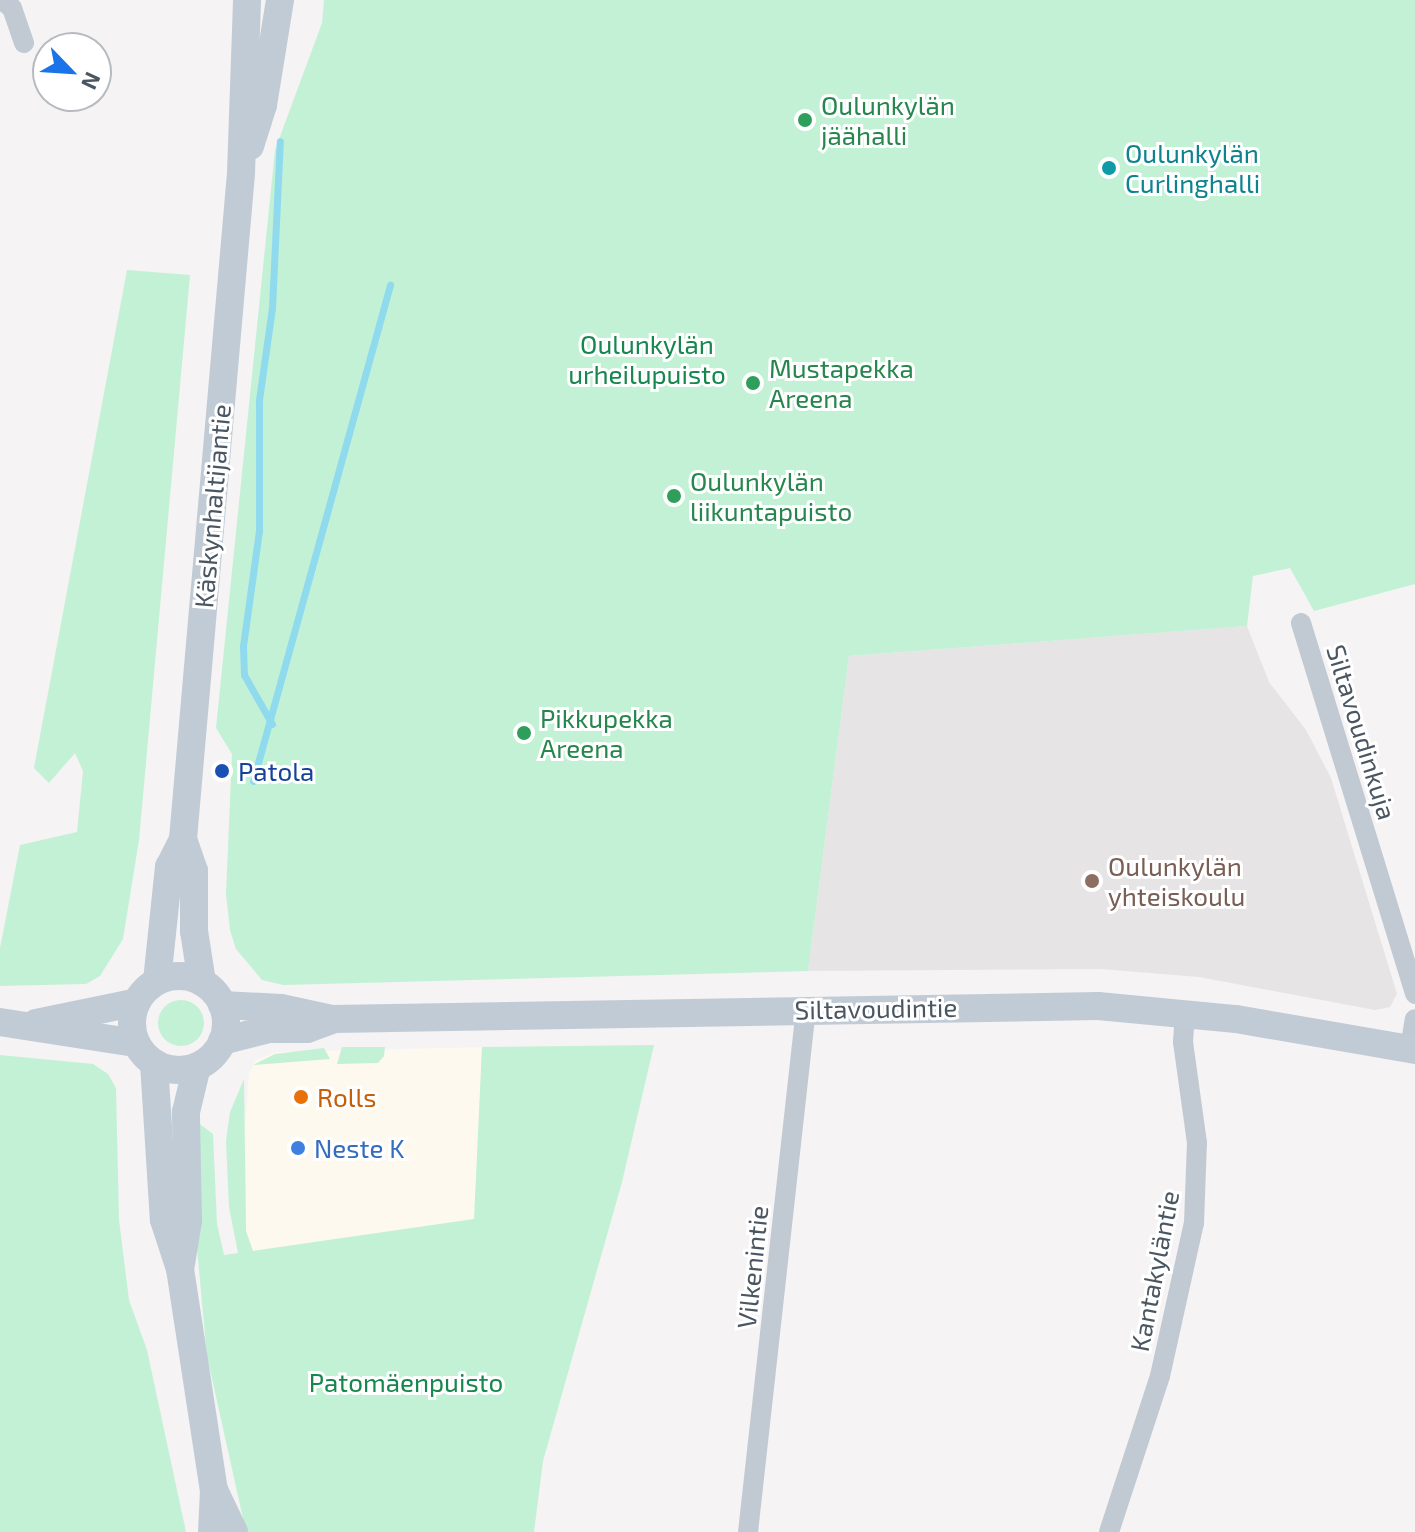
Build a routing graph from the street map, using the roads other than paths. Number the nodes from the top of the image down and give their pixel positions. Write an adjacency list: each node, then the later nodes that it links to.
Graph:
1 (2, 0): 4 (street)
2 (247, 0): 5 (main road, Käskynhaltijantie)
3 (280, 0): 5 (main road, Käskynhaltijantie)
4 (24, 43)
5 (241, 173): 7 (main road, Käskynhaltijantie)
6 (1301, 623): 10 (street, Siltavoudinkuja)
7 (183, 839): 8 (main road, Käskynhaltijantie); 9 (main road, Käskynhaltijantie)
8 (157, 981): 9 (main road); 11 (main road)
9 (202, 982): 12 (main road)
10 (1415, 994)
11 (137, 1002): 18 (main road); 21 (main road)
12 (222, 1005): 15 (main road, Siltavoudintie); 19 (main road)
13 (806, 1008): 14 (main road, Siltavoudintie); 15 (main road, Siltavoudintie); 27 (street, Vilkenintie)
14 (1185, 1012): 20 (main road, Siltavoudintie); 28 (street, Kantakyläntie)
15 (334, 1019): 19 (main road, Siltavoudintie)
16 (1415, 1019): 20 (street)
17 (0, 1022): 18 (main road)
18 (33, 1024): 21 (main road)
19 (222, 1041): 22 (main road)
20 (1412, 1050)
21 (145, 1053): 22 (main road); 23 (main road)
22 (197, 1066): 23 (main road)
23 (180, 1269): 24 (main road)
24 (214, 1490): 25 (main road); 26 (main road)
25 (212, 1532)
26 (234, 1532)
27 (748, 1532)
28 (1109, 1532)

